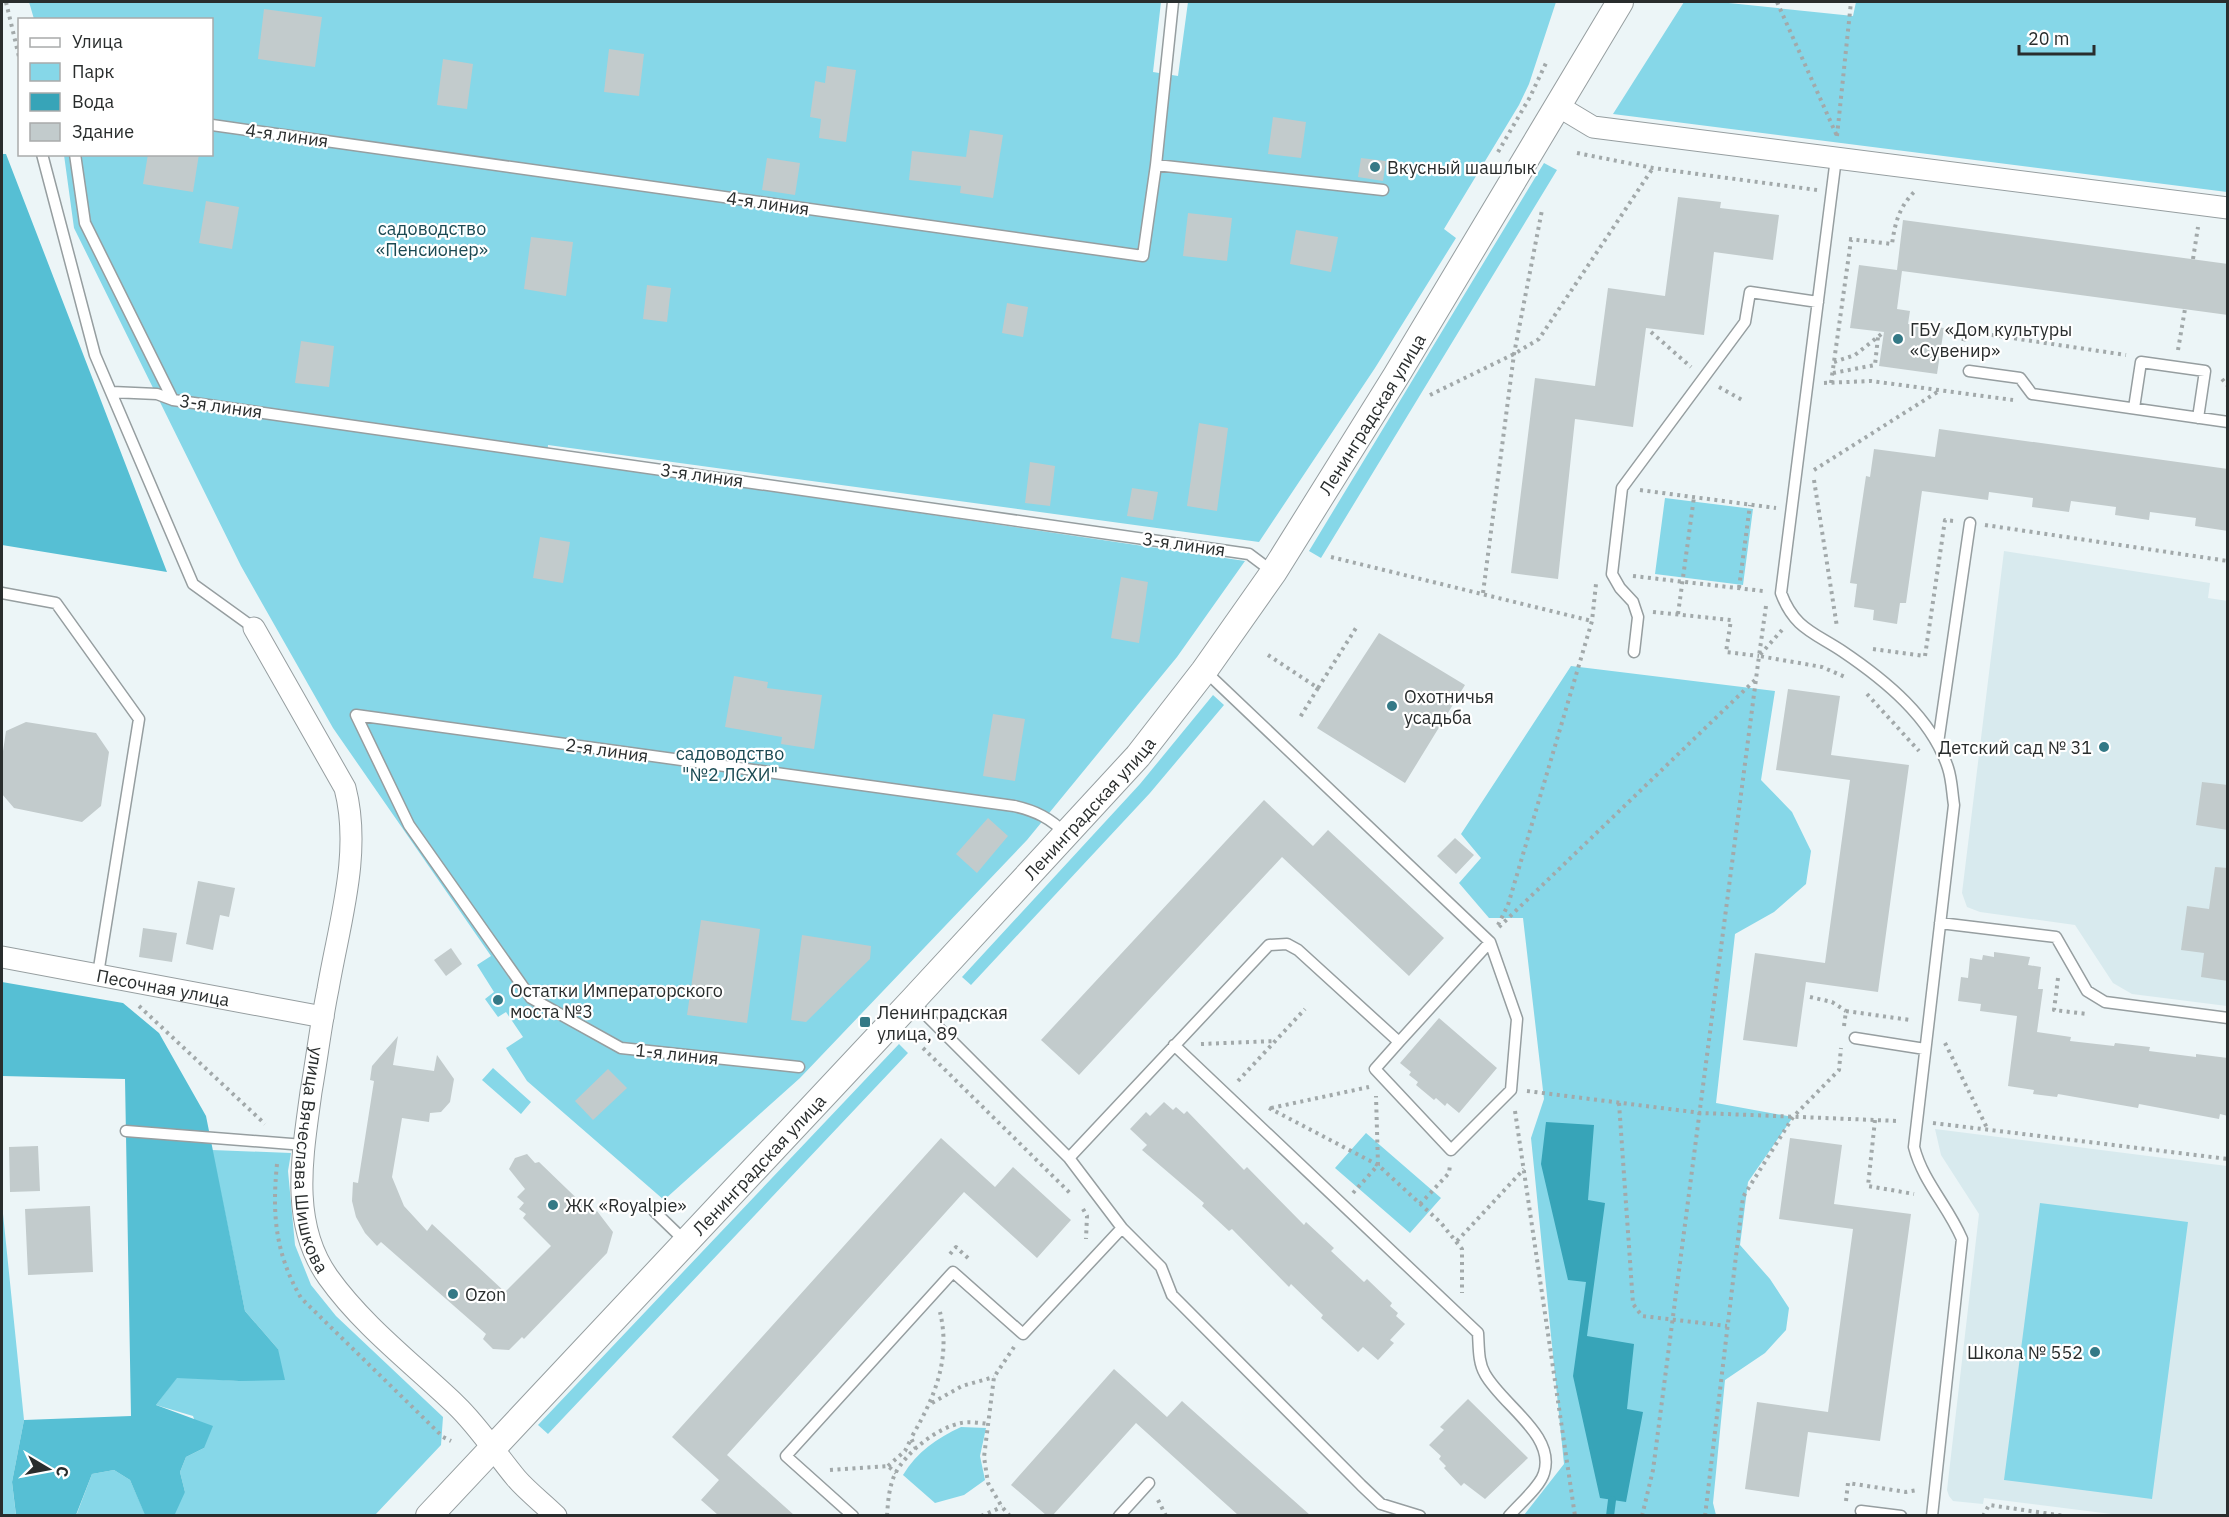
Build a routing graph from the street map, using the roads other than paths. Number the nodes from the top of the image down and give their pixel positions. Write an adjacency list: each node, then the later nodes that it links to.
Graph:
1 (1173, 2): 8 (lane, 4-я линия)
2 (1620, 2): 3 (street, Ленинградская улица)
3 (1558, 106): 7 (street); 19 (street, Ленинградская улица)
4 (213, 125): 8 (lane, 4-я линия)
5 (43, 156): 13 (lane)
6 (75, 156): 14 (lane)
7 (1836, 158): 10 (street); 11 (lane)
8 (1156, 165): 9 (lane)
9 (1383, 190)
10 (2228, 208)
11 (1818, 302): 22 (lane); 24 (lane)
12 (1969, 371): 15 (lane)
13 (112, 392): 14 (lane, 3-я линия); 21 (lane)
14 (173, 400): 19 (lane, 3-я линия)
15 (2134, 408): 16 (lane); 16 (lane)
16 (2198, 418): 17 (lane)
17 (2228, 422)
18 (1970, 523): 24 (lane)
19 (1273, 573): 23 (street, Ленинградская улица)
20 (2, 593): 29 (lane)
21 (254, 628): 32 (street, улица Вячеслава Шишкова)
22 (1634, 652)
23 (1204, 671): 25 (street, Ленинградская улица); 27 (lane)
24 (1938, 743): 26 (lane)
25 (1066, 834): 30 (lane, 2-я линия); 31 (street, Ленинградская улица)
26 (1940, 923): 33 (lane); 37 (lane)
27 (1490, 942): 35 (lane); 35 (lane)
28 (2, 957): 29 (street, Песочная улица)
29 (98, 974): 32 (street, Песочная улица)
30 (531, 998): 38 (lane, 1-я линия)
31 (912, 1001): 41 (lane); 44 (street, Ленинградская улица)
32 (322, 1017): 40 (street, улица Вячеслава Шишкова)
33 (2228, 1018)
34 (1855, 1038): 37 (lane)
35 (1399, 1042): 36 (lane)
36 (1174, 1045): 41 (lane); 53 (lane)
37 (1925, 1049): 55 (lane)
38 (799, 1067)
39 (126, 1131): 40 (lane)
40 (304, 1145): 45 (street, улица Вячеслава Шишкова)
41 (1069, 1158): 43 (lane)
42 (654, 1211): 44 (lane)
43 (1122, 1228): 50 (lane); 52 (lane)
44 (687, 1242): 45 (street, Ленинградская улица)
45 (493, 1448): 48 (street, Ленинградская улица); 49 (street, улица Вячеслава Шишкова)
46 (1149, 1483): 51 (lane)
47 (1861, 1510): 54 (lane)
48 (429, 1515)
49 (556, 1515)
50 (854, 1515)
51 (1119, 1515)
52 (1420, 1515)
53 (1509, 1515)
54 (1901, 1515)
55 (1932, 1515)

